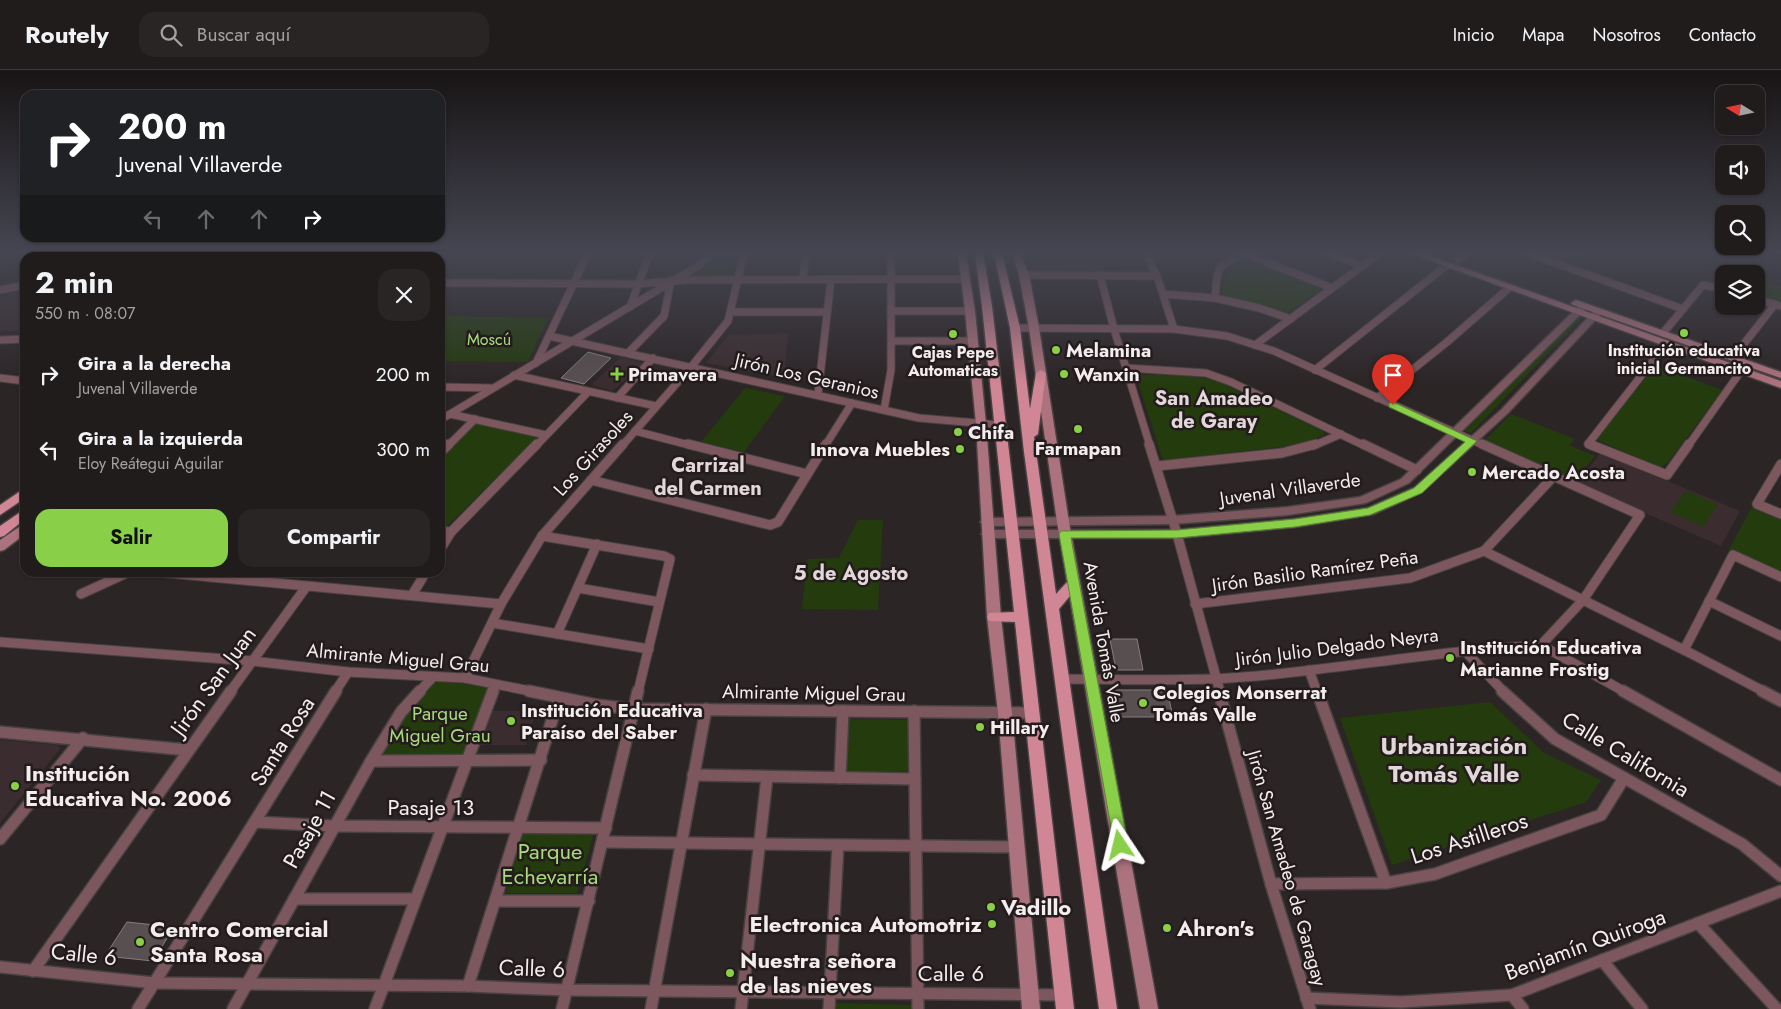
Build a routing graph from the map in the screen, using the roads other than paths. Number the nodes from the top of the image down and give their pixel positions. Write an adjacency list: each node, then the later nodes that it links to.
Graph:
1 (567, 297): 39 (street)
2 (633, 297): 25 (street)
3 (645, 297): 25 (street)
4 (668, 297): 47 (street)
5 (735, 297): 30 (street, Los Girasoles)
6 (829, 297): 31 (street)
7 (891, 297): 28 (street)
8 (968, 297): 29 (main road)
9 (986, 297): 74 (main road)
10 (1008, 297): 34 (main road)
11 (1028, 297): 35 (main road, Avenida Tomás Valle)
12 (1106, 297): 36 (street, Jirón San Amadeo de Garagay)
13 (1164, 297): 37 (street)
14 (1200, 297): 22 (street)
15 (1320, 297): 33 (street)
16 (1407, 297): 53 (street)
17 (1499, 297): 66 (street)
18 (1539, 297): 26 (main road)
19 (1550, 297): 26 (main road)
20 (1649, 297): 27 (street)
21 (1693, 297): 27 (street)
22 (1215, 298): 33 (street)
23 (1765, 301): 24 (street)
24 (1778, 305): 49 (street)
25 (630, 307): 42 (street)
26 (1581, 309): 32 (main road); 76 (street, Juvenal Villaverde)
27 (1683, 309): 38 (street)
28 (891, 311): 29 (street); 43 (street)
29 (970, 311): 44 (main road)
30 (731, 312): 31 (street); 51 (street, Los Girasoles)
31 (827, 312): 64 (street)
32 (1596, 315): 38 (main road); 45 (main road); 79 (street, Juvenal Villaverde)
33 (1291, 318): 46 (street)
34 (1015, 328): 35 (street); 82 (main road)
35 (1034, 328): 36 (street); 55 (main road, Avenida Tomás Valle)
36 (1114, 329): 37 (street); 52 (street, Jirón San Amadeo de Garagay)
37 (1174, 329): 46 (street)
38 (1663, 334): 49 (main road)
39 (549, 336): 42 (street, Jirón Los Geranios); 50 (street)
40 (20, 339): 41 (street)
41 (0, 340)
42 (574, 341): 47 (street, Jirón Los Geranios); 50 (street)
43 (892, 341): 44 (street); 69 (street)
44 (973, 341): 73 (main road)
45 (1666, 344): 54 (main road); 80 (street)
46 (1255, 345): 53 (street)
47 (628, 353): 48 (street, Jirón Los Geranios)
48 (653, 358): 51 (street, Jirón Los Geranios); 65 (street)
49 (1733, 358): 57 (main road)
50 (536, 363): 56 (street)
51 (691, 367): 64 (street, Jirón Los Geranios); 68 (street, Los Girasoles)
52 (1126, 368): 78 (street); 84 (street, Jirón San Amadeo de Garagay)
53 (1315, 370): 66 (street)
54 (1741, 371): 60 (main road); 80 (street)
55 (1041, 373): 82 (main road); 97 (main road, Avenida Tomás Valle)
56 (514, 375): 62 (street); 63 (street)
57 (1781, 375)
58 (0, 378): 59 (street)
59 (20, 380)
60 (1781, 385)
61 (445, 387): 62 (street)
62 (492, 388): 70 (street)
63 (588, 392): 65 (street); 77 (street)
64 (818, 394): 67 (street, Jirón Los Geranios)
65 (617, 398): 68 (street)
66 (1377, 398): 76 (street)
67 (852, 403): 69 (street, Jirón Los Geranios); 86 (street)
68 (656, 406): 75 (street, Los Girasoles)
69 (884, 410): 73 (street, Jirón Los Geranios)
70 (450, 414): 71 (street); 72 (street)
71 (445, 417)
72 (475, 418): 77 (street); 81 (street)
73 (980, 424): 74 (street, Jirón Los Geranios); 94 (main road)
74 (1000, 425): 95 (main road)
75 (635, 431): 86 (street); 88 (street, Los Girasoles)
76 (1454, 433): 79 (street); 85 (street, Juvenal Villaverde)
77 (546, 434): 100 (street)
78 (1341, 434): 84 (street); 85 (street)
79 (1472, 441): 87 (street); 101 (street, Juvenal Villaverde)
80 (1588, 444)
81 (445, 448)
82 (1030, 452): 96 (main road)
83 (1781, 464): 91 (street)
84 (1157, 466): 93 (street, Jirón San Amadeo de Garagay)
85 (1417, 470): 93 (street, Juvenal Villaverde)
86 (806, 474): 88 (street)
87 (1553, 477): 106 (street, Jirón Basilio Ramírez Peña); 116 (street)
88 (591, 480): 102 (street, Los Girasoles)
89 (20, 496): 90 (main road)
90 (0, 511)
91 (1781, 514)
92 (20, 519): 103 (main road)
93 (1173, 520): 97 (street, Juvenal Villaverde); 101 (street, Jirón San Amadeo de Garagay)
94 (987, 528): 95 (street, Juvenal Villaverde); 122 (main road)
95 (1012, 528): 96 (street, Juvenal Villaverde); 123 (main road)
96 (1040, 528): 97 (street, Juvenal Villaverde); 121 (main road)
97 (1064, 528): 101 (street, Juvenal Villaverde); 111 (main road, Avenida Tomás Valle)
98 (20, 531): 103 (main road)
99 (445, 531): 100 (street)
100 (451, 532): 104 (street)
101 (1177, 534): 120 (street, Jirón San Amadeo de Garagay)
102 (542, 536): 105 (street); 119 (street, Los Girasoles)
103 (2, 541)
104 (445, 542)
105 (597, 544): 113 (street); 118 (street)
106 (1484, 551): 116 (street); 120 (street, Jirón Basilio Ramírez Peña)
107 (118, 577): 114 (street)
108 (207, 577): 112 (street)
109 (423, 577): 115 (street)
110 (1781, 577): 117 (street)
111 (1074, 584): 121 (main road); 138 (main road, Avenida Tomás Valle)
112 (306, 587): 115 (street); 132 (street, Jirón San Juan)
113 (578, 588): 118 (street); 125 (street)
114 (81, 594)
115 (412, 595): 119 (street)
116 (1583, 600): 128 (street); 131 (street)
117 (1709, 601): 126 (street); 131 (street)
118 (659, 602): 129 (street)
119 (501, 604): 124 (street, Los Girasoles)
120 (1195, 604): 139 (street, Jirón San Amadeo de Garagay)
121 (1052, 606): 137 (main road)
122 (994, 617): 123 (main road); 147 (main road)
123 (1021, 617): 148 (main road)
124 (492, 623): 125 (street); 136 (street, Los Girasoles)
125 (557, 634): 129 (street)
126 (1781, 636)
127 (0, 642): 132 (street, Almirante Miguel Grau)
128 (1541, 645): 130 (street, Jirón Julio Delgado Neyra); 160 (street)
129 (649, 649): 143 (street)
130 (1463, 649): 133 (street, Jirón Julio Delgado Neyra); 159 (street, Calle California)
131 (1684, 650): 142 (street)
132 (252, 661): 134 (street, Almirante Miguel Grau); 151 (street, Jirón San Juan)
133 (1309, 670): 139 (street, Jirón Julio Delgado Neyra); 174 (street)
134 (348, 672): 135 (street, Almirante Miguel Grau); 161 (street, Santa Rosa)
135 (434, 677): 136 (street, Almirante Miguel Grau); 154 (street, Pasaje 11)
136 (465, 678): 140 (street, Almirante Miguel Grau)
137 (1063, 678): 138 (street, Jirón Julio Delgado Neyra); 207 (main road)
138 (1090, 679): 139 (street, Jirón Julio Delgado Neyra); 208 (main road, Avenida Tomás Valle)
139 (1215, 679): 175 (street, Jirón San Amadeo de Garagay)
140 (495, 685): 141 (street, Almirante Miguel Grau); 152 (street)
141 (560, 698): 143 (street, Almirante Miguel Grau); 153 (street)
142 (1781, 701)
143 (634, 709): 144 (street, Almirante Miguel Grau); 165 (street)
144 (706, 709): 145 (street, Almirante Miguel Grau); 155 (street)
145 (843, 711): 146 (street, Almirante Miguel Grau); 157 (street)
146 (914, 711): 147 (street, Almirante Miguel Grau); 158 (street)
147 (1005, 713): 148 (street, Almirante Miguel Grau); 172 (main road)
148 (1032, 713): 194 (main road)
149 (0, 732): 150 (street)
150 (83, 738): 151 (street); 166 (street)
151 (188, 750): 184 (street, Jirón San Juan)
152 (468, 760): 153 (street); 154 (street); 164 (street)
153 (541, 760): 163 (street)
154 (371, 761): 162 (street, Pasaje 11)
155 (693, 775): 156 (street); 168 (street)
156 (766, 777): 157 (street); 169 (street)
157 (840, 778): 158 (street)
158 (915, 778): 171 (street)
159 (1624, 778): 173 (street, Calle California); 174 (street, Los Astilleros)
160 (1781, 780)
161 (255, 822): 162 (street, Pasaje 13); 185 (street, Santa Rosa)
162 (333, 826): 164 (street, Pasaje 13); 177 (street, Pasaje 11)
163 (518, 826): 164 (street, Pasaje 13); 165 (street, Pasaje 13); 179 (street)
164 (441, 827): 178 (street)
165 (606, 828): 167 (street)
166 (0, 839)
167 (603, 842): 168 (street); 180 (street)
168 (680, 844): 169 (street); 190 (street)
169 (759, 844): 170 (street); 191 (street)
170 (838, 845): 171 (street); 192 (street)
171 (916, 845): 172 (street); 193 (street)
172 (1018, 847): 196 (main road)
173 (1781, 876)
174 (1386, 883): 175 (street, Los Astilleros)
175 (1271, 884): 197 (street, Jirón San Amadeo de Garagay)
176 (1781, 891): 181 (street, Benjamín Quiroga)
177 (294, 899): 178 (street); 186 (street, Pasaje 11)
178 (415, 899): 187 (street)
179 (496, 901): 180 (street); 188 (street)
180 (589, 901): 189 (street)
181 (1698, 923): 182 (street, Benjamín Quiroga); 211 (street)
182 (1602, 960): 195 (street, Benjamín Quiroga); 210 (street)
183 (0, 967): 184 (street, Calle 6)
184 (33, 971): 185 (street, Calle 6)
185 (155, 983): 186 (street, Calle 6); 198 (street, Santa Rosa)
186 (246, 985): 187 (street, Calle 6); 199 (street, Pasaje 11)
187 (384, 986): 188 (street, Calle 6); 200 (street)
188 (468, 986): 189 (street, Calle 6)
189 (566, 990): 190 (street, Calle 6); 201 (street)
190 (654, 990): 191 (street, Calle 6); 202 (street)
191 (743, 991): 192 (street, Calle 6); 203 (street)
192 (830, 993): 193 (street, Calle 6); 204 (street)
193 (918, 994): 196 (street, Calle 6); 205 (street)
194 (1064, 995): 196 (street, Calle 6); 206 (main road)
195 (1512, 995): 197 (street, Benjamín Quiroga); 209 (street)
196 (1030, 1002)
197 (1308, 1003)
198 (138, 1009)
199 (233, 1009)
200 (374, 1009)
201 (562, 1009)
202 (651, 1009)
203 (741, 1009)
204 (829, 1009)
205 (918, 1009)
206 (1065, 1009)
207 (1108, 1009)
208 (1149, 1009)
209 (1523, 1009)
210 (1642, 1009)
211 (1777, 1009)

